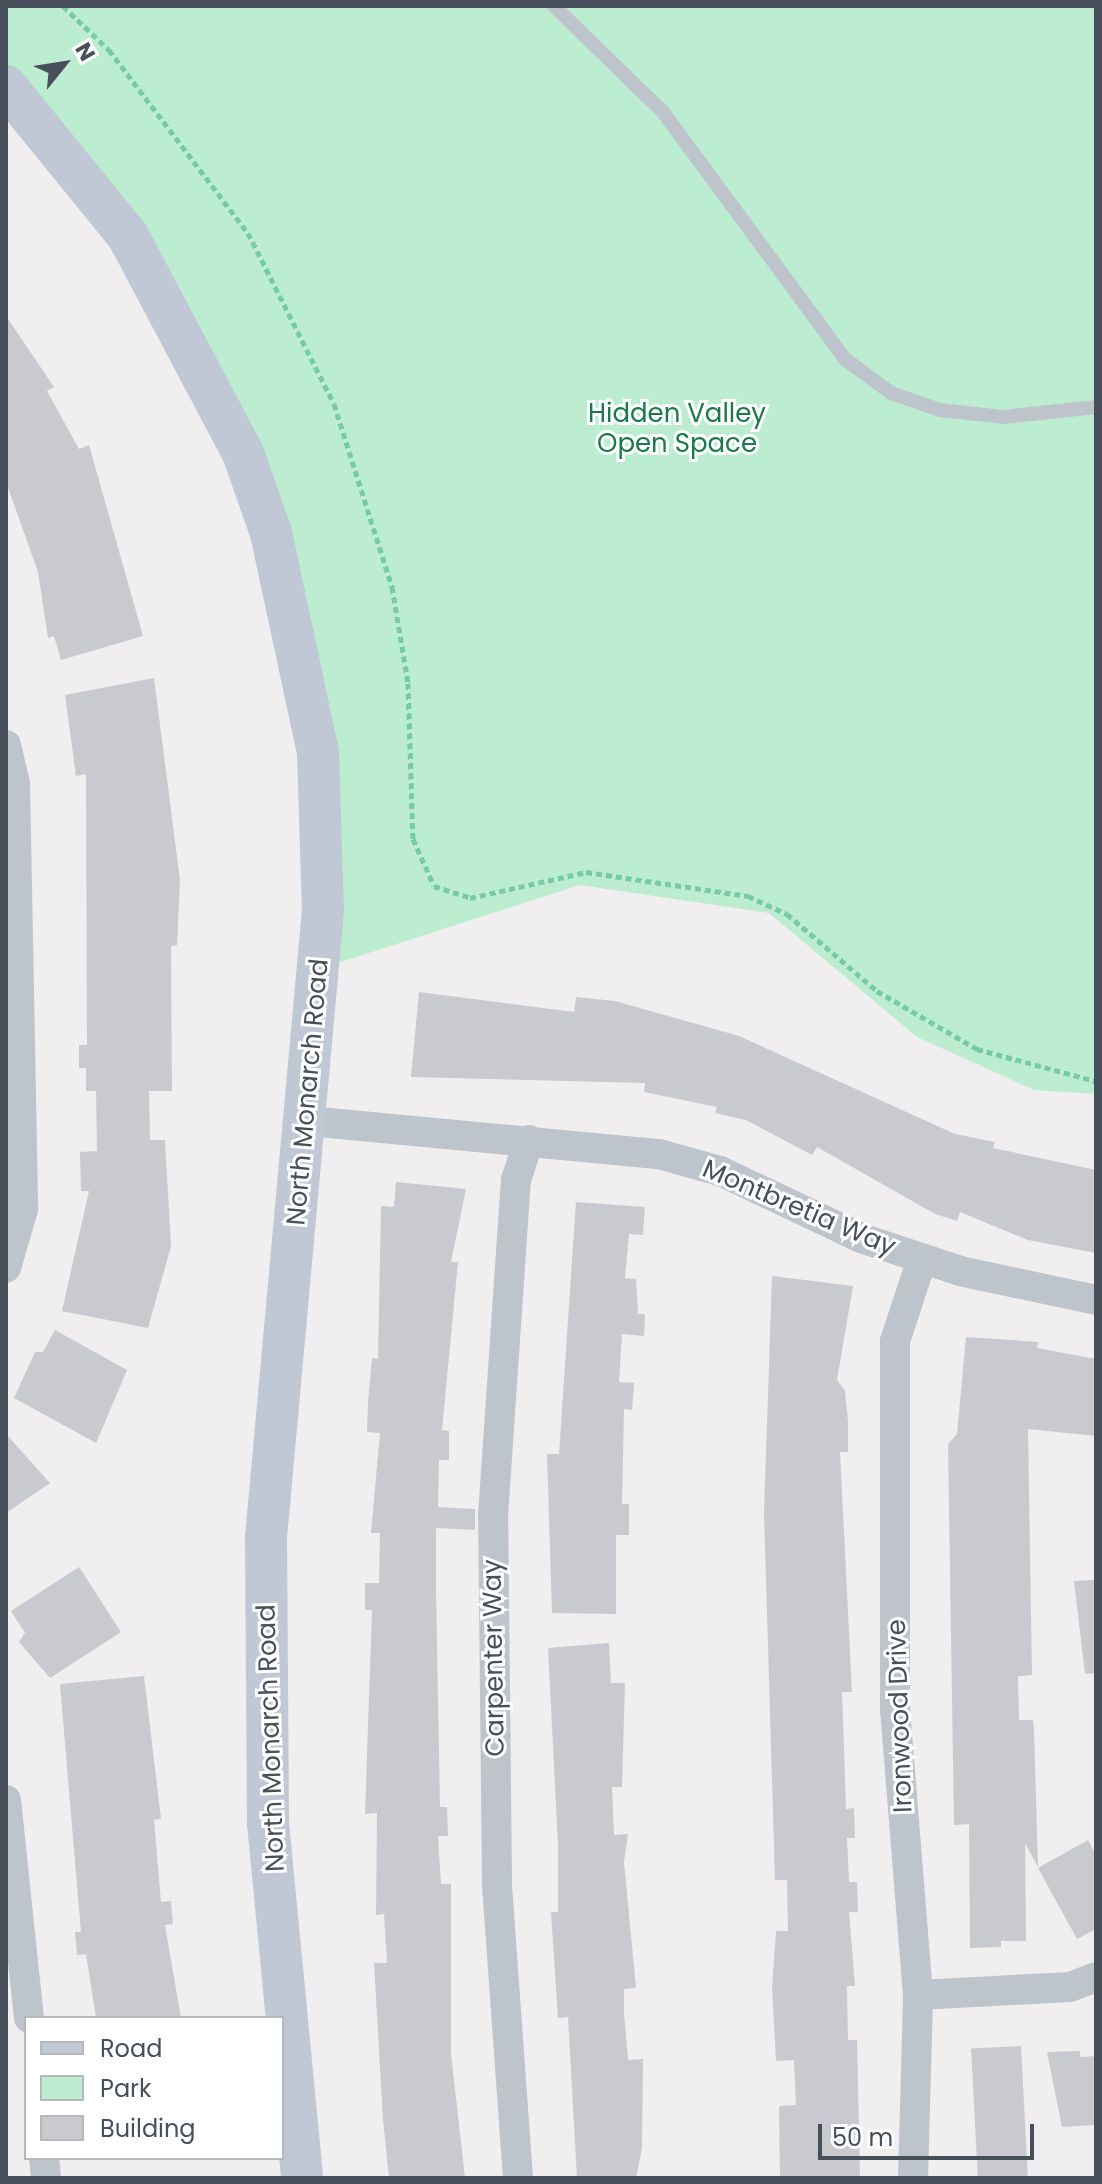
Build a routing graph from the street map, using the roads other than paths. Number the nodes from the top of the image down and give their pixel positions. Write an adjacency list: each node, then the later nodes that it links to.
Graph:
1 (554, 6): 3 (lane)
2 (6, 86): 5 (street, North Monarch Road)
3 (1096, 407)
4 (6, 745): 8 (street)
5 (308, 1121): 6 (street, Montbretia Way); 14 (street, North Monarch Road)
6 (529, 1140): 7 (street, Montbretia Way); 15 (street, Carpenter Way)
7 (922, 1259): 9 (street, Montbretia Way); 12 (street, Ironwood Drive)
8 (6, 1268)
9 (1096, 1300)
10 (6, 1800): 13 (street)
11 (1096, 1977): 12 (street)
12 (918, 1995): 16 (street, Ironwood Drive)
13 (29, 2016)
14 (302, 2178)
15 (518, 2178)
16 (913, 2178)

